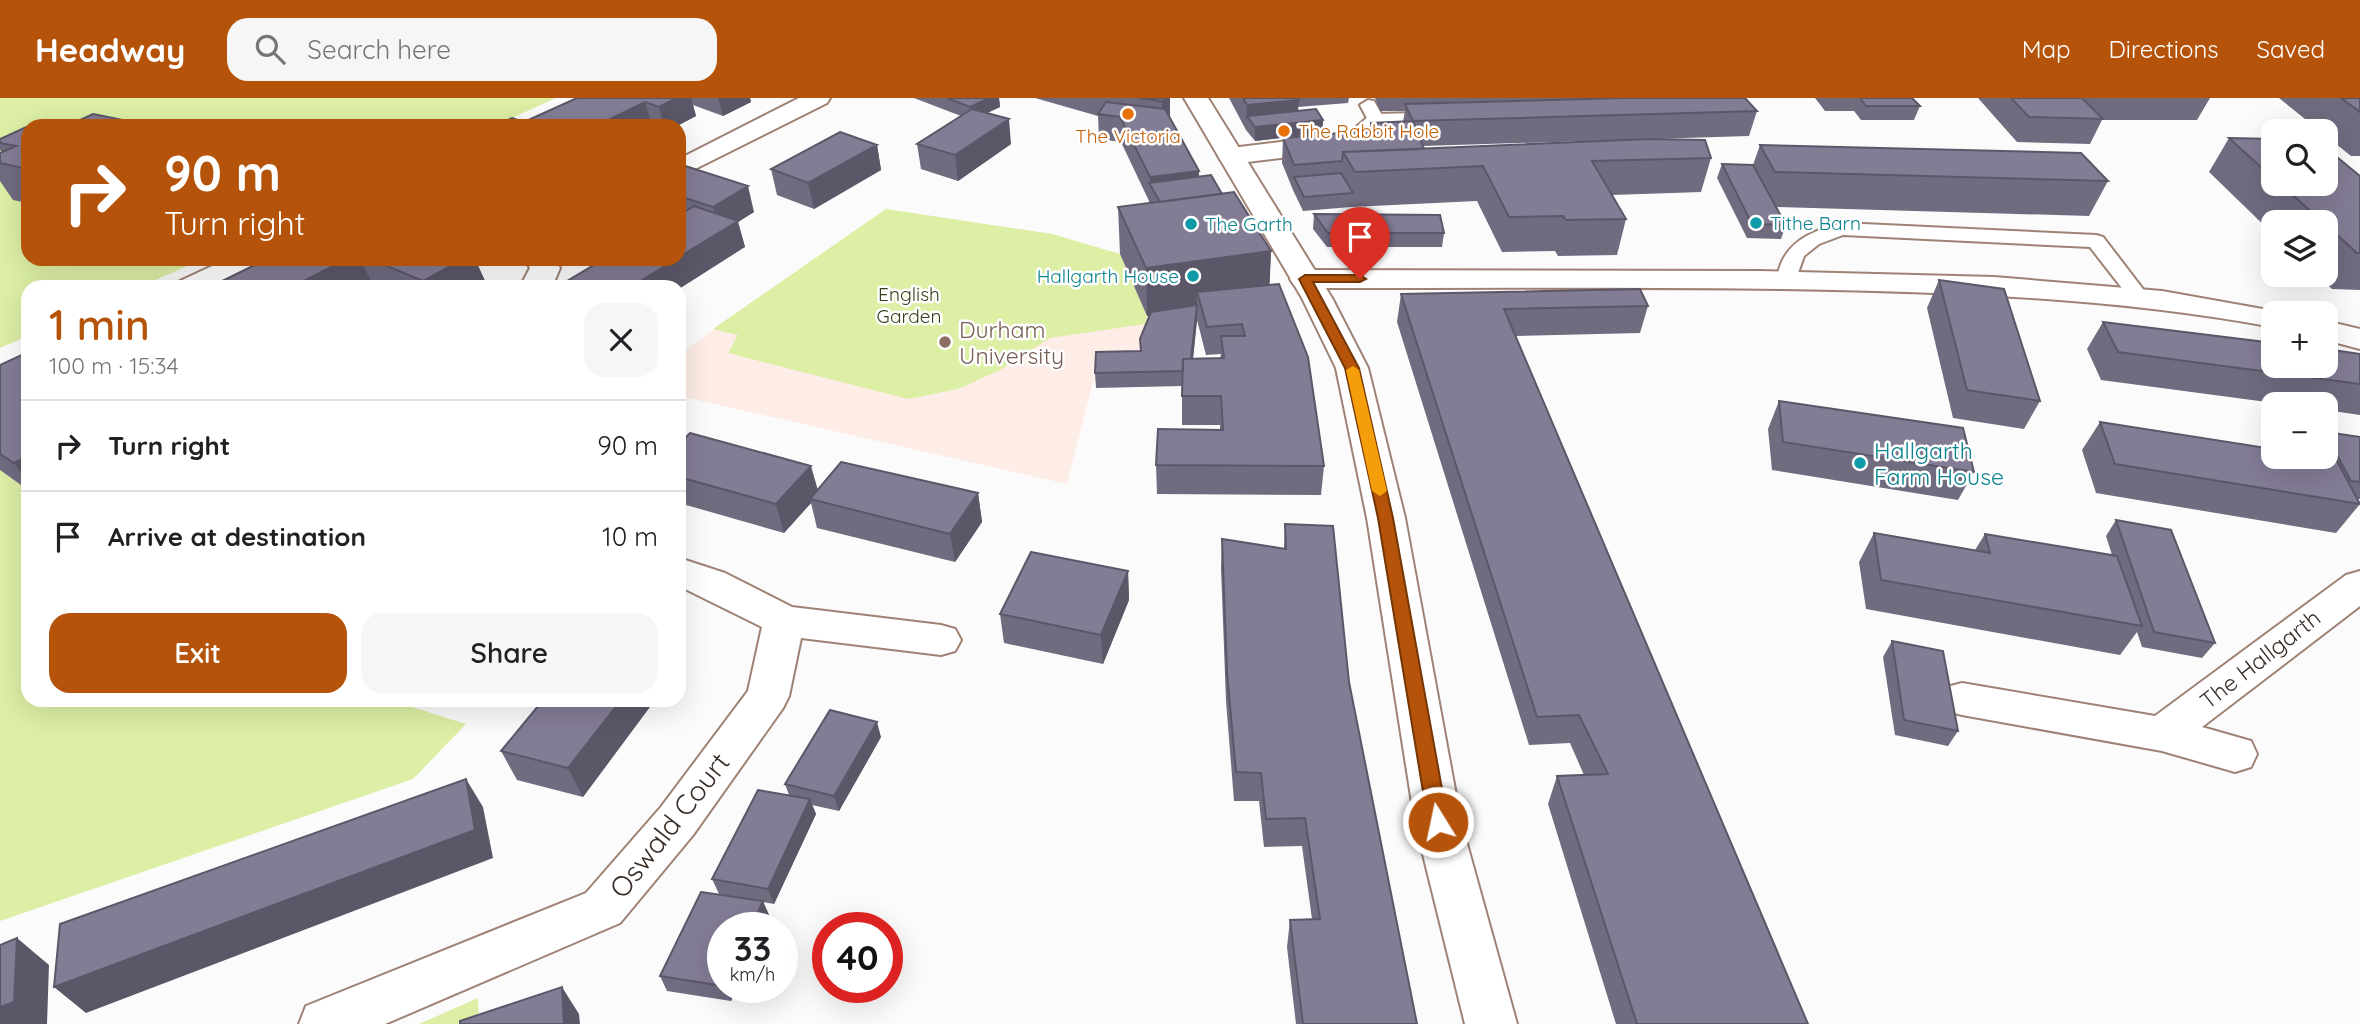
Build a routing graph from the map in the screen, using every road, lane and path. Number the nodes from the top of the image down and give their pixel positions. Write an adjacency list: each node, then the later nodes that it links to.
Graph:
1 (818, 98): 5 (street)
2 (1196, 98): 4 (street)
3 (1485, 119): 4 (street)
4 (1231, 156): 7 (street)
5 (686, 165)
6 (236, 266): 8 (street)
7 (1305, 279): 9 (street); 22 (street)
8 (206, 280)
9 (1787, 280): 10 (street); 10 (lane)
10 (2139, 297): 11 (street)
11 (2261, 316)
12 (2338, 333): 13 (street)
13 (2360, 339)
14 (686, 574): 16 (street)
15 (2360, 585): 19 (street, The Hallgarth)
16 (784, 621): 17 (street); 21 (street, Oswald Court)
17 (941, 640)
18 (1962, 699): 19 (street, The Hallgarth)
19 (2162, 734): 20 (street, The Hallgarth)
20 (2235, 754)
21 (325, 1024)
22 (1491, 1024)

